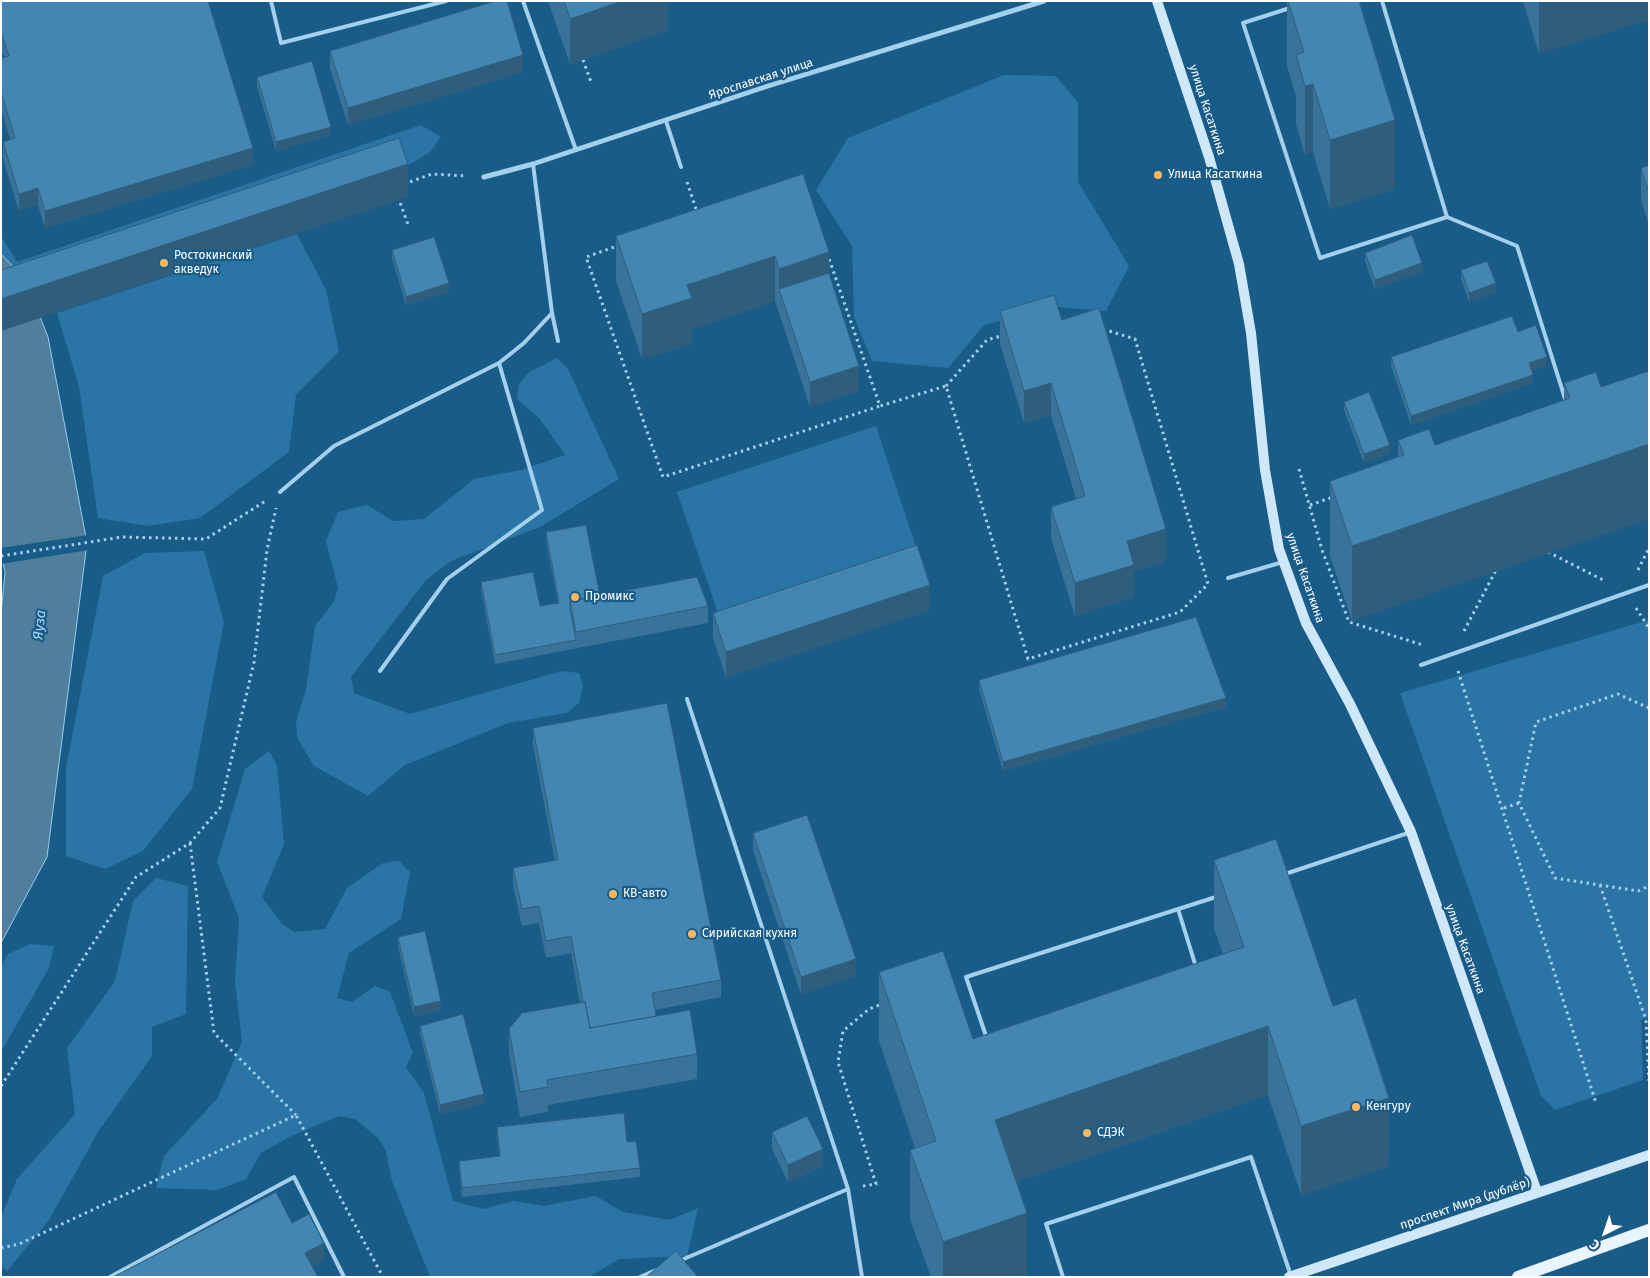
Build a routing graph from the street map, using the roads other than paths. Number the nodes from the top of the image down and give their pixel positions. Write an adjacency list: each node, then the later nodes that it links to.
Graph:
1 (271, 1): 2 (lane)
2 (446, 1)
3 (523, 1): 9 (lane)
4 (1044, 1): 8 (street, Ярославская улица)
5 (1157, 1): 19 (street, улица Касаткина)
6 (1382, 1): 13 (lane)
7 (1294, 7): 13 (lane)
8 (666, 121): 9 (street, Ярославская улица); 11 (lane)
9 (576, 150): 10 (street, Ярославская улица)
10 (534, 164): 12 (street, Ярославская улица); 14 (lane)
11 (681, 167)
12 (484, 177)
13 (1447, 217): 17 (lane)
14 (552, 312): 15 (lane); 16 (lane)
15 (558, 341)
16 (499, 363): 18 (lane); 23 (lane)
17 (1569, 411)
18 (280, 492)
19 (1284, 562): 20 (lane); 25 (street, улица Касаткина)
20 (1228, 578)
21 (1649, 585): 22 (lane)
22 (1421, 665)
23 (380, 671)
24 (687, 699): 32 (lane)
25 (1411, 832): 26 (lane); 33 (street, улица Касаткина)
26 (1276, 877)
27 (1222, 895): 28 (lane)
28 (1178, 909): 29 (lane); 30 (lane)
29 (1197, 970)
30 (990, 1048)
31 (1649, 1155): 33 (street, проспект Мира (дублёр))
32 (848, 1189): 35 (lane); 41 (lane)
33 (1537, 1192): 37 (street, проспект Мира (дублёр))
34 (1649, 1230): 43 (main road)
35 (672, 1263)
36 (664, 1267): 40 (lane)
37 (1290, 1276): 42 (lane)
38 (110, 1277): 39 (lane)
39 (344, 1277)
40 (640, 1277)
41 (862, 1277)
42 (1063, 1277)
43 (1518, 1277)

